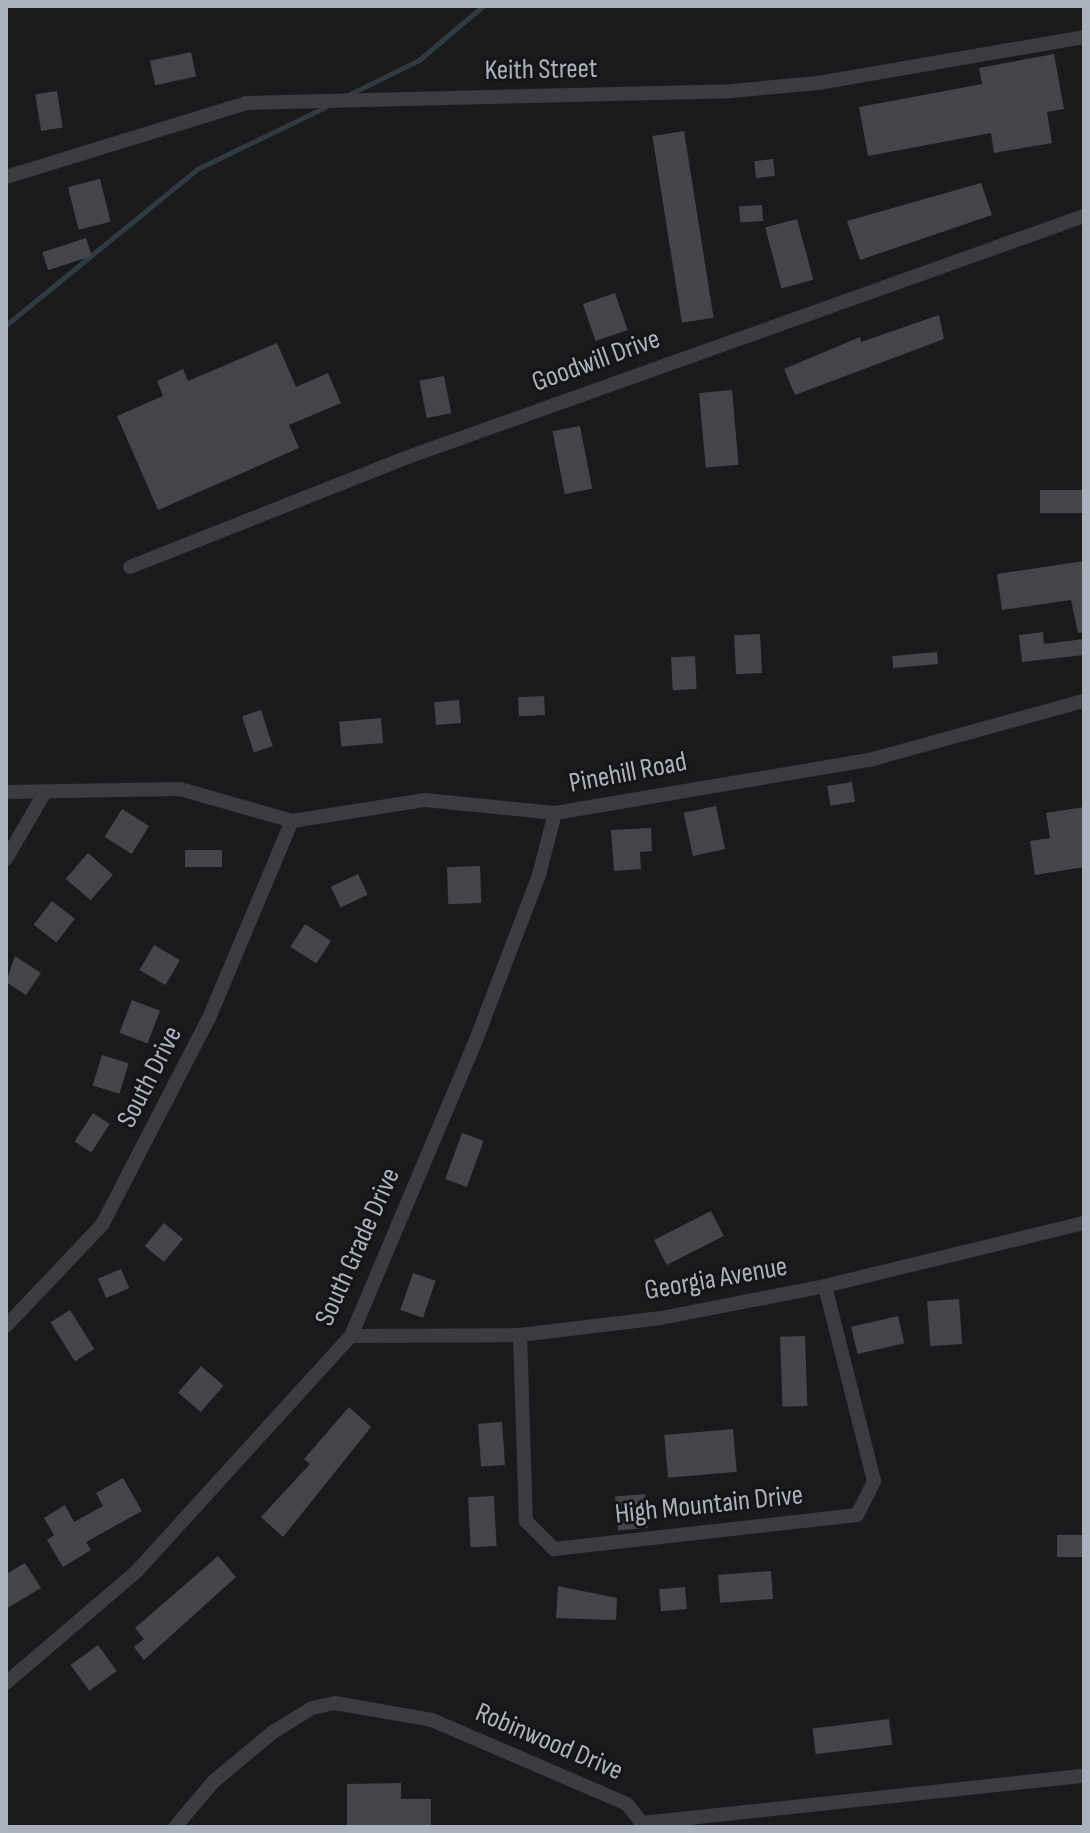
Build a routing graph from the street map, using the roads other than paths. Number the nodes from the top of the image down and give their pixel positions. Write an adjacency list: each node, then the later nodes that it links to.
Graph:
1 (1084, 37): 2 (street, Keith Street)
2 (6, 177)
3 (1084, 216): 4 (street, Goodwill Drive)
4 (130, 567)
5 (1084, 701): 8 (street, Pinehill Road)
6 (6, 792): 7 (street, Pinehill Road)
7 (45, 792): 9 (street, Pinehill Road); 10 (street)
8 (555, 813): 9 (street, Pinehill Road); 15 (street, South Grade Drive)
9 (292, 821): 13 (street, South Drive)
10 (6, 859)
11 (1084, 1223): 12 (street, Georgia Avenue)
12 (825, 1286): 14 (street, Georgia Avenue); 14 (street, High Mountain Drive)
13 (6, 1326)
14 (520, 1335): 15 (street, Georgia Avenue)
15 (351, 1336): 16 (street, South Grade Drive)
16 (6, 1683)
17 (1084, 1776): 18 (street, Robinwood Drive)
18 (642, 1825): 19 (street, Robinwood Drive)
19 (175, 1827)

